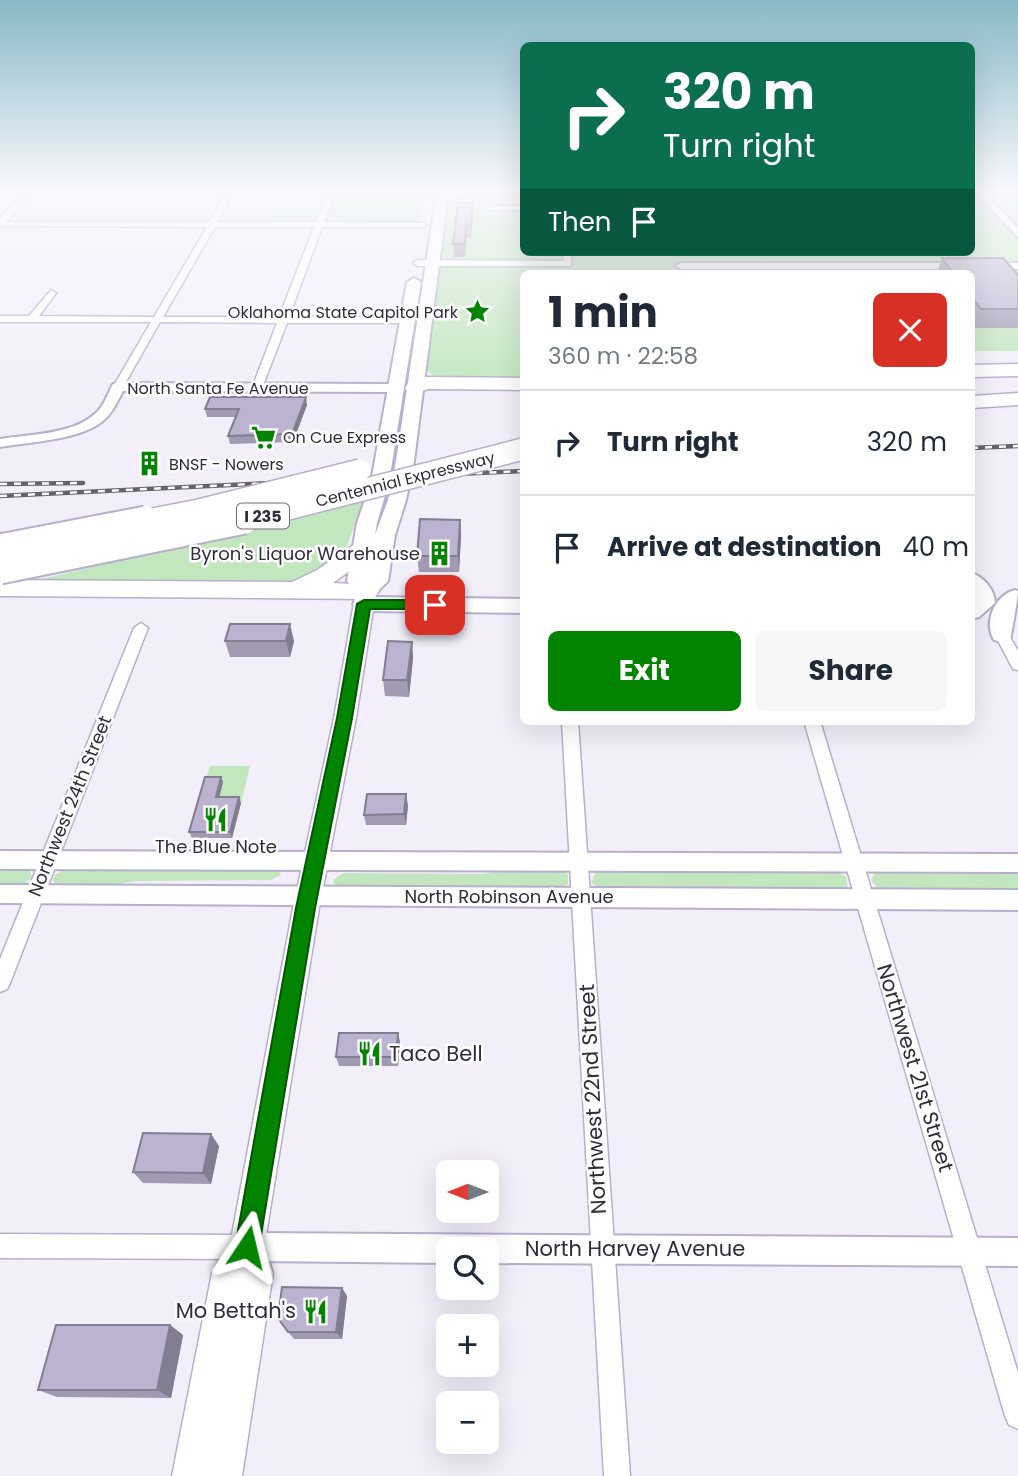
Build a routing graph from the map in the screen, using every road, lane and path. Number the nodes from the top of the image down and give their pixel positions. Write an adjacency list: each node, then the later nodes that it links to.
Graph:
1 (192, 259): 12 (street)
2 (307, 259): 13 (street)
3 (421, 259): 14 (main road)
4 (422, 259): 24 (main road)
5 (485, 259): 6 (street)
6 (568, 259)
7 (1018, 266): 8 (street)
8 (682, 269)
9 (51, 293): 11 (street)
10 (0, 319): 11 (street)
11 (32, 319): 12 (street)
12 (158, 319): 13 (street); 21 (street)
13 (283, 320): 14 (street); 23 (street)
14 (407, 320): 24 (main road)
15 (975, 359): 16 (highway)
16 (1018, 359)
17 (1018, 370): 18 (highway)
18 (975, 371)
19 (520, 384): 24 (highway)
20 (1018, 385): 22 (highway)
21 (118, 387): 23 (street, North Santa Fe Avenue); 29 (street, North Santa Fe Avenue)
22 (975, 387)
23 (257, 388): 24 (street, North Santa Fe Avenue)
24 (405, 388): 25 (highway); 32 (main road); 39 (main road)
25 (520, 389)
26 (1018, 399): 27 (highway)
27 (975, 402)
28 (520, 430): 31 (highway, Centennial Expressway / I 235, bridge)
29 (0, 443)
30 (520, 450): 33 (highway, Centennial Expressway / I 235, bridge)
31 (0, 548)
32 (361, 551): 35 (highway); 39 (main road)
33 (0, 570)
34 (0, 589): 35 (highway)
35 (292, 589): 39 (highway)
36 (520, 589): 39 (main road)
37 (975, 596): 38 (main road)
38 (1016, 597): 43 (main road)
39 (365, 598): 40 (highway); 41 (main road); 49 (main road)
40 (0, 602)
41 (520, 606)
42 (141, 628): 48 (street, Northwest 24th Street)
43 (1002, 635): 44 (street)
44 (1018, 664)
45 (570, 725): 50 (street, Northwest 22nd Street)
46 (813, 725): 51 (street, Northwest 21st Street)
47 (0, 860): 48 (street, North Robinson Avenue)
48 (49, 860): 49 (street, North Robinson Avenue); 54 (street, Northwest 24th Street)
49 (316, 860): 50 (street, North Robinson Avenue); 55 (main road)
50 (579, 862): 51 (street, North Robinson Avenue); 56 (street, Northwest 22nd Street)
51 (854, 863): 52 (street, North Robinson Avenue); 57 (street, Northwest 21st Street)
52 (1018, 863)
53 (0, 894): 54 (street, North Robinson Avenue)
54 (35, 894): 55 (street, North Robinson Avenue); 59 (street, Northwest 24th Street)
55 (308, 896): 56 (street, North Robinson Avenue); 61 (main road)
56 (581, 898): 57 (street, North Robinson Avenue); 62 (street, Northwest 22nd Street)
57 (864, 900): 58 (street, North Robinson Avenue); 63 (street, Northwest 21st Street)
58 (1018, 900)
59 (0, 983)
60 (0, 1246): 61 (street, North Harvey Avenue)
61 (247, 1247): 62 (street, North Harvey Avenue); 66 (main road); 67 (main road)
62 (603, 1248): 63 (street, North Harvey Avenue); 68 (street, Northwest 22nd Street)
63 (969, 1252): 64 (street, North Harvey Avenue); 65 (street, Northwest 21st Street)
64 (1018, 1252)
65 (1018, 1416)
66 (191, 1476)
67 (223, 1476)
68 (617, 1476)

